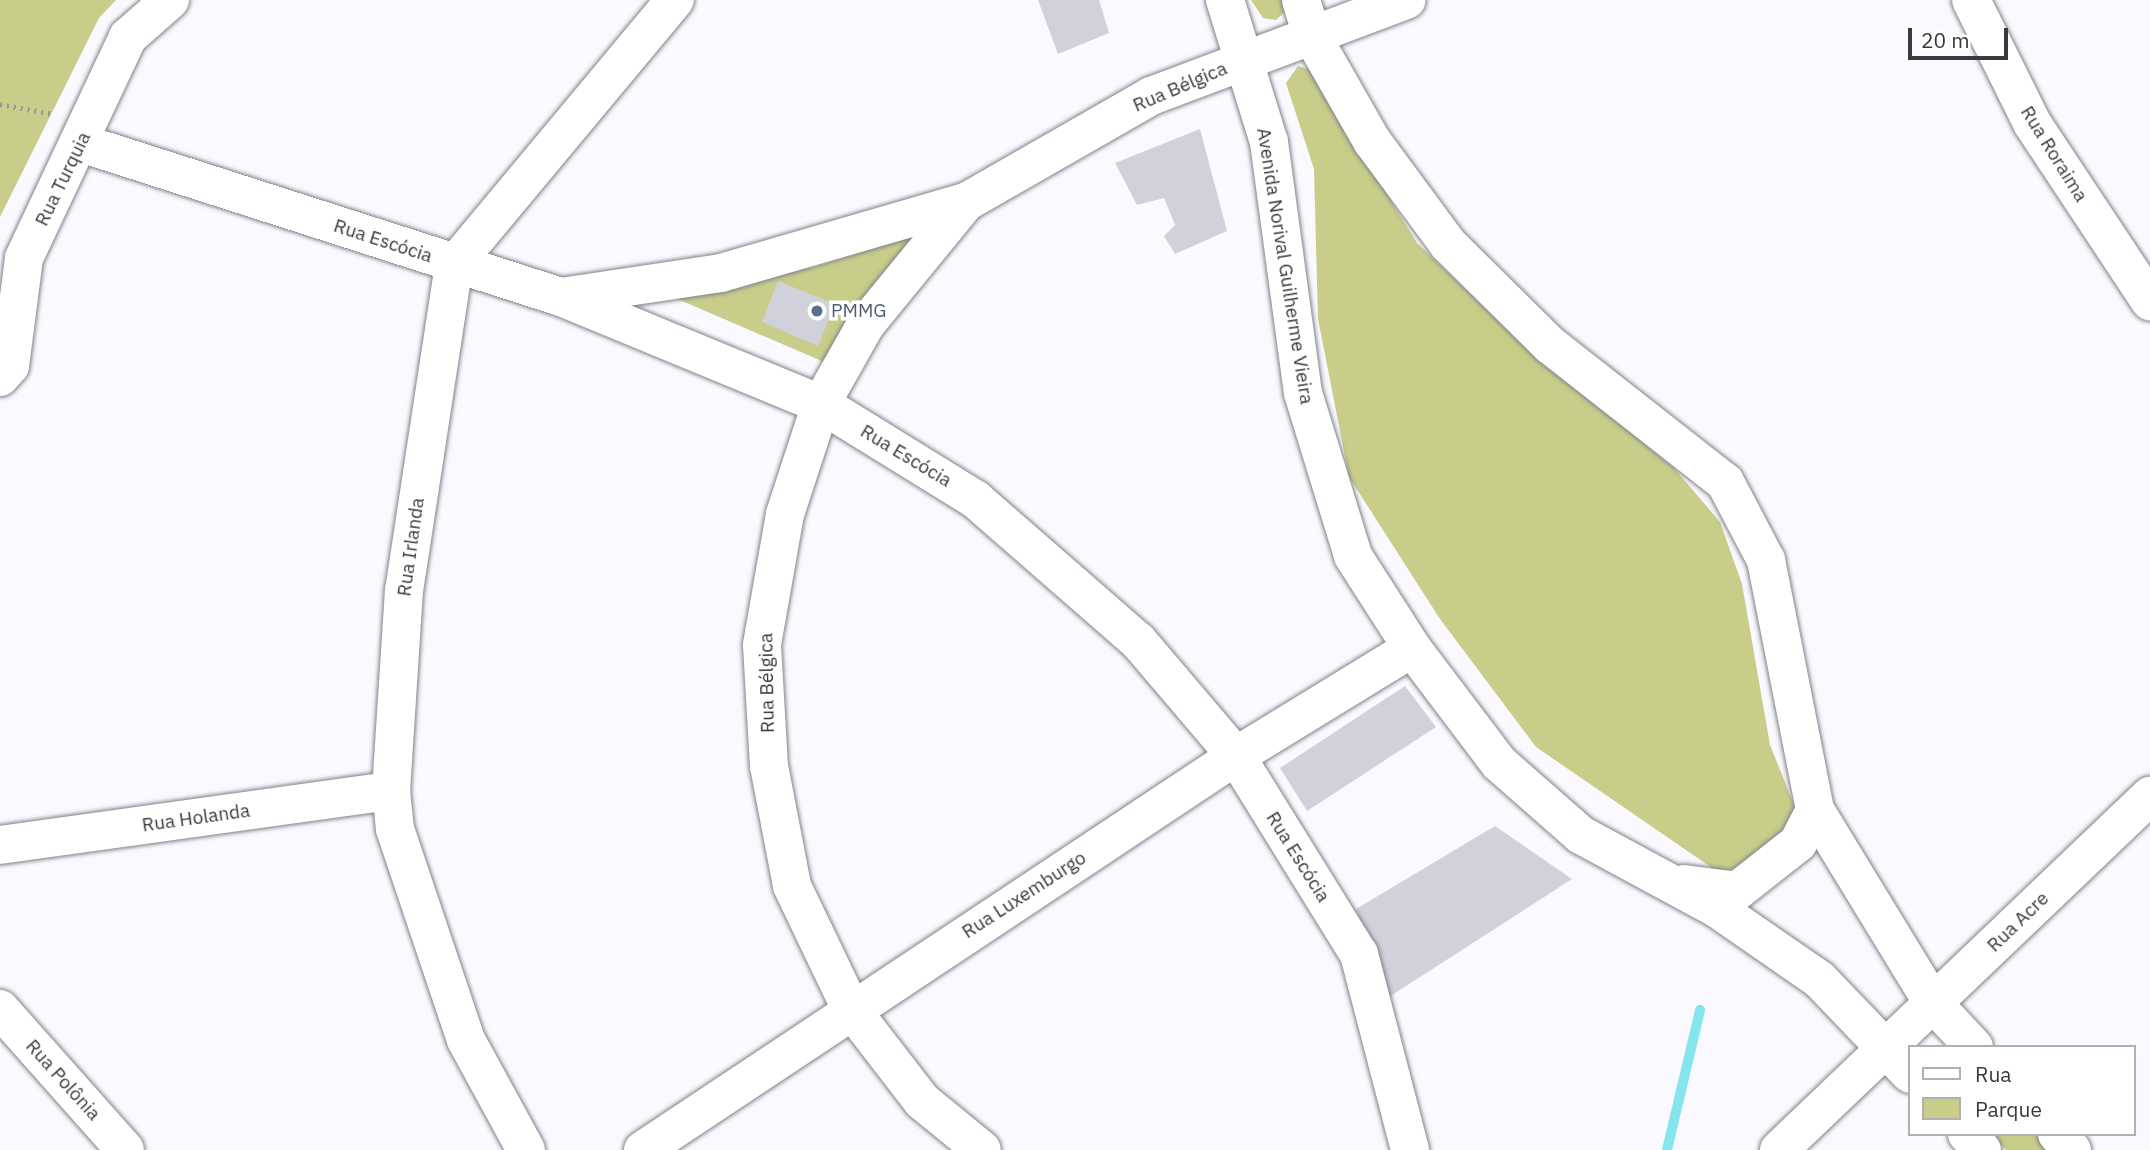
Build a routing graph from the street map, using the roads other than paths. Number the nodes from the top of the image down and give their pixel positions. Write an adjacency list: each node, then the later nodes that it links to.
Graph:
1 (170, 0): 9 (street, Rua Turquia)
2 (675, 0): 11 (street)
3 (1225, 0): 8 (street, Avenida Norival Guilherme Vieira)
4 (1301, 0): 7 (street)
5 (1407, 0): 7 (street, Rua Bélgica)
6 (1970, 0): 13 (street, Rua Roraima)
7 (1312, 36): 8 (street, Rua Bélgica); 20 (street)
8 (1243, 60): 10 (street, Rua Bélgica); 16 (street, Avenida Norival Guilherme Vieira)
9 (82, 143): 11 (street, Rua Escócia); 14 (street, Rua Turquia)
10 (966, 202): 12 (street, Rua Bélgica); 15 (street, Rua Bélgica)
11 (454, 265): 12 (street, Rua Escócia); 18 (street, Rua Irlanda)
12 (561, 297): 15 (street, Rua Escócia)
13 (2150, 301)
14 (0, 377)
15 (821, 404): 17 (street, Rua Escócia); 25 (street, Rua Bélgica)
16 (1412, 648): 17 (street, Rua Luxemburgo); 22 (street, Avenida Norival Guilherme Vieira)
17 (1236, 756): 25 (street, Rua Luxemburgo); 35 (street, Rua Escócia)
18 (391, 791): 21 (street, Rua Holanda); 32 (street, Rua Irlanda)
19 (2150, 796): 23 (street, Rua Acre)
20 (1815, 810): 22 (street); 23 (street)
21 (0, 845)
22 (1668, 882): 27 (street, Avenida Norival Guilherme Vieira)
23 (1933, 1003): 26 (street); 27 (street, Rua Acre)
24 (0, 1009): 31 (street, Rua Polônia)
25 (851, 1009): 33 (street, Rua Luxemburgo); 34 (street, Rua Bélgica)
26 (1973, 1045)
27 (1884, 1047): 28 (street, Avenida Norival Guilherme Vieira); 36 (street, Rua Acre)
28 (1909, 1073)
29 (1969, 1136): 37 (street)
30 (2059, 1136): 38 (street)
31 (125, 1150)
32 (526, 1150)
33 (643, 1150)
34 (982, 1150)
35 (1410, 1150)
36 (1779, 1150)
37 (1982, 1150)
38 (2072, 1150)

